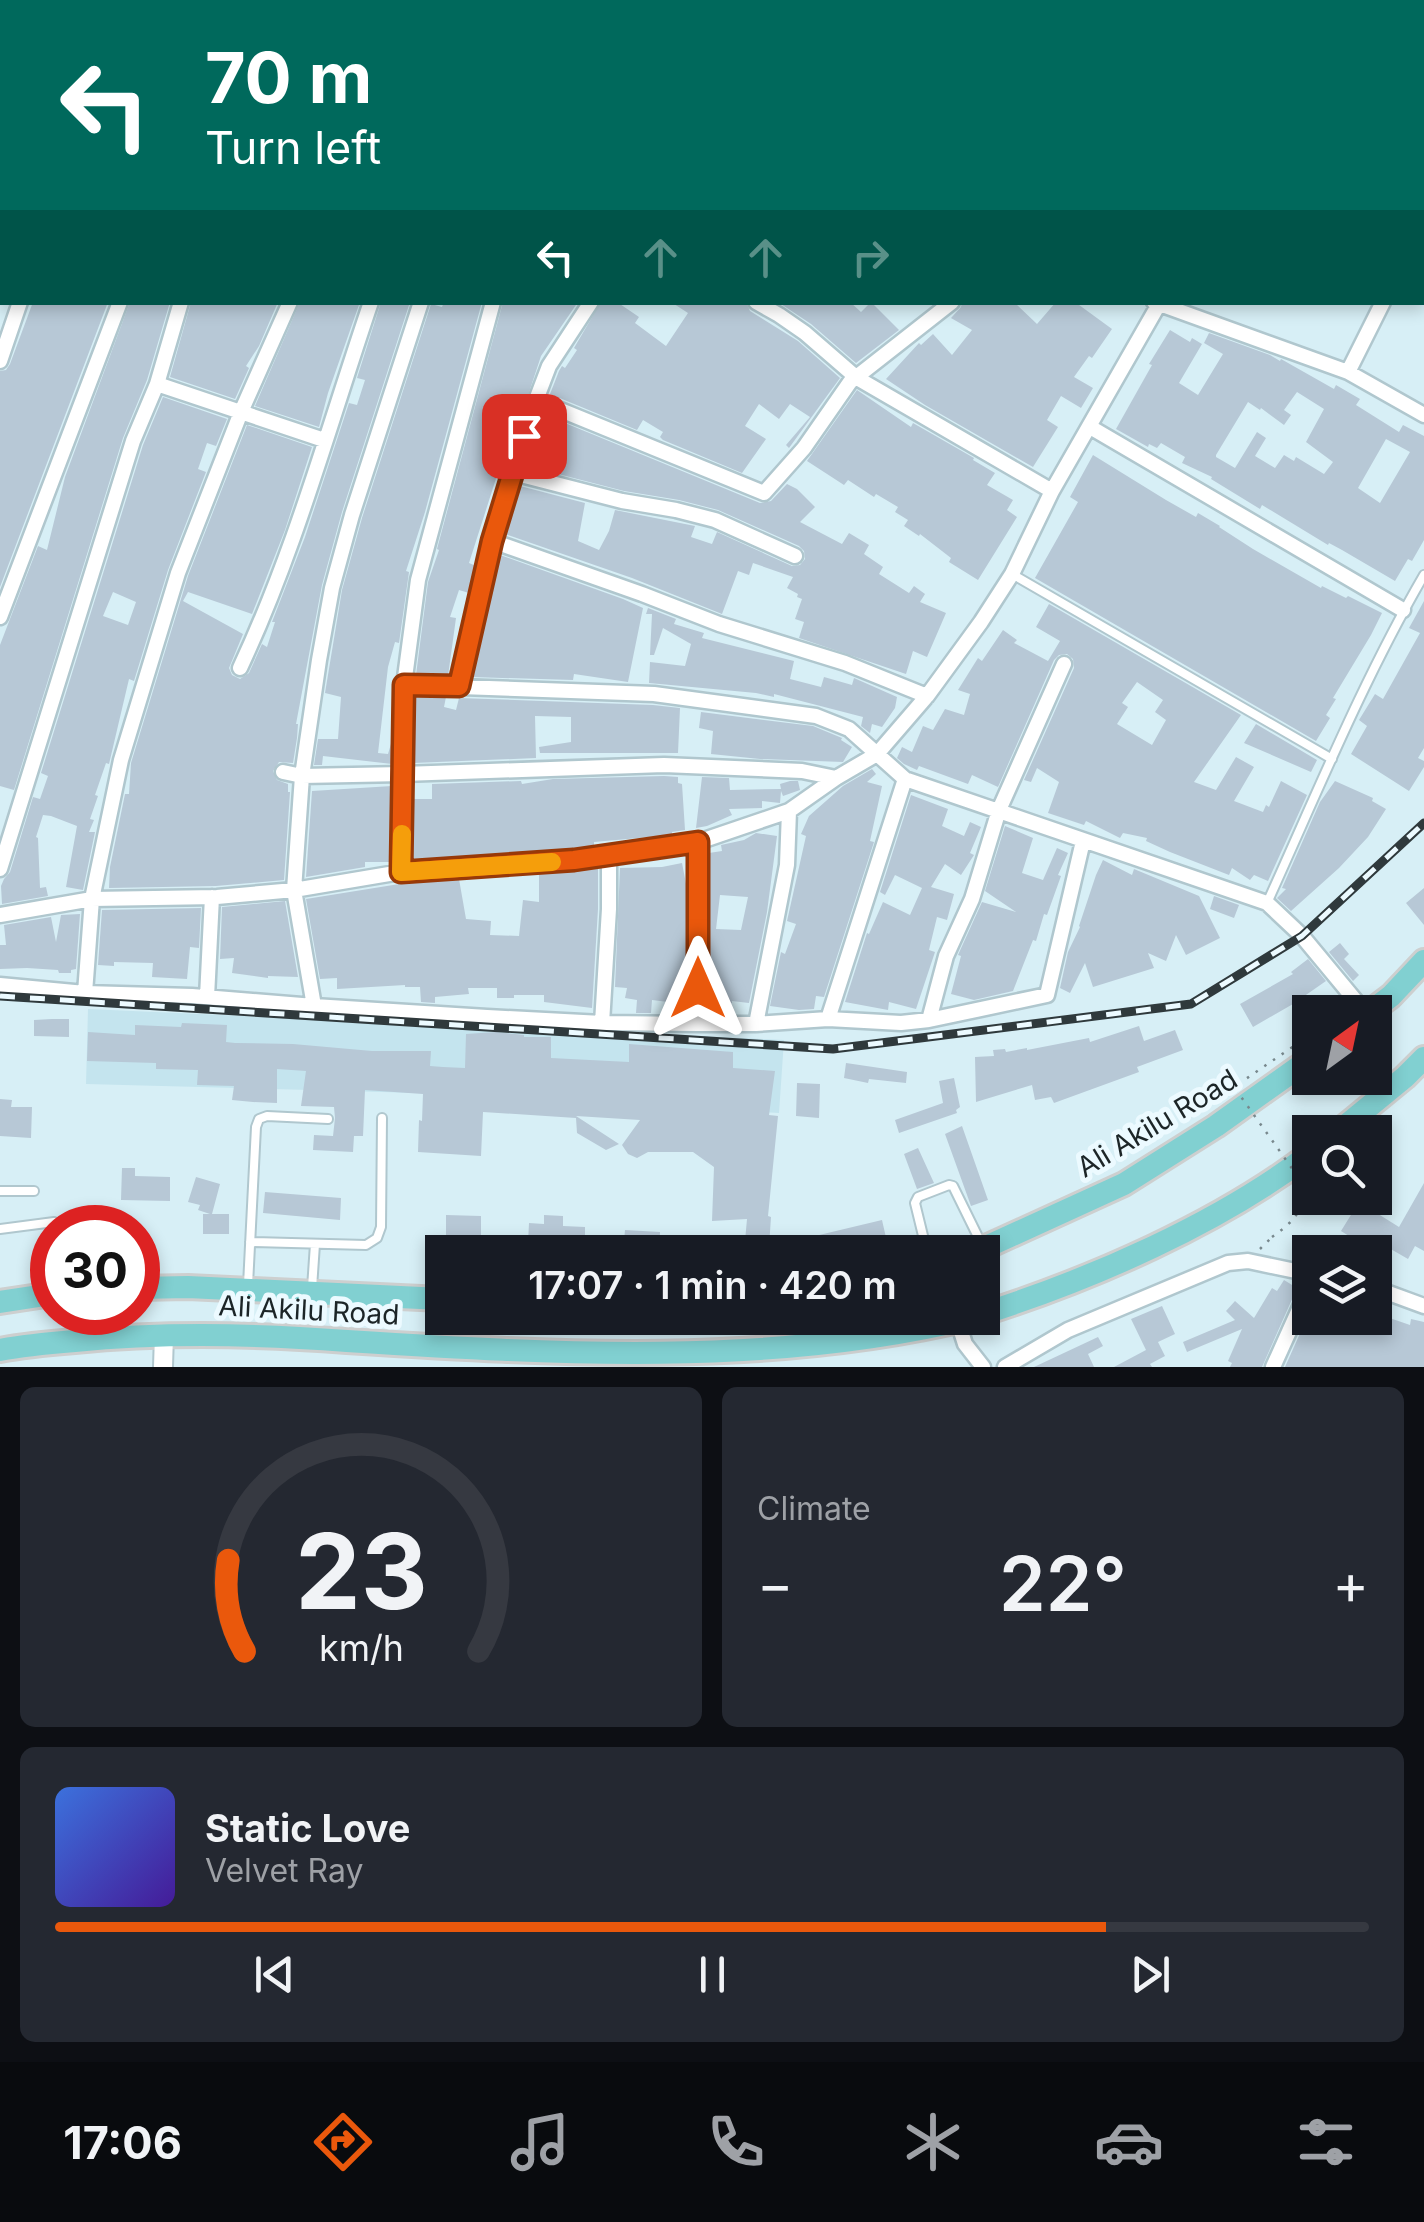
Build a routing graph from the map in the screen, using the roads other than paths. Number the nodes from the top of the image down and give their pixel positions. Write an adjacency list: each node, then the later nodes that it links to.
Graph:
1 (19, 305): 14 (street)
2 (119, 305): 30 (street)
3 (180, 305): 17 (street)
4 (289, 305): 19 (street)
5 (369, 305): 22 (street)
6 (420, 305): 40 (street)
7 (493, 305): 33 (street)
8 (588, 305): 18 (street)
9 (762, 305): 16 (street)
10 (948, 305): 16 (street)
11 (1156, 305): 21 (street)
12 (1163, 305): 15 (street)
13 (1382, 305): 15 (street)
14 (0, 360)
15 (1348, 372): 20 (street)
16 (858, 378): 18 (street); 24 (street)
17 (157, 384): 19 (street); 48 (street)
18 (536, 400): 23 (street)
19 (242, 412): 22 (street); 52 (street)
20 (1424, 415)
21 (1090, 428): 24 (street); 29 (street)
22 (324, 440): 32 (street)
23 (513, 473): 25 (street); 26 (street)
24 (1052, 490): 27 (street)
25 (492, 541): 34 (street); 35 (street)
26 (795, 556)
27 (1012, 574): 35 (street); 37 (lane)
28 (1424, 574): 29 (lane)
29 (1404, 610): 37 (lane)
30 (0, 617)
31 (1064, 664): 43 (street)
32 (240, 668)
33 (404, 685): 34 (street); 39 (street)
34 (459, 686): 36 (street)
35 (927, 696): 36 (street)
36 (877, 754): 41 (street); 42 (street)
37 (1332, 759): 53 (lane)
38 (283, 772): 40 (street)
39 (403, 774): 40 (street); 41 (street); 49 (street)
40 (302, 776): 50 (street)
41 (836, 778): 44 (street)
42 (905, 778): 43 (street); 62 (street)
43 (1000, 810): 45 (street); 63 (street)
44 (789, 811): 46 (street); 66 (street)
45 (1084, 841): 53 (street); 63 (street)
46 (698, 842): 47 (street); 65 (street)
47 (608, 855): 49 (street); 64 (street)
48 (0, 868)
49 (401, 872): 50 (street)
50 (294, 890): 51 (street); 61 (street)
51 (212, 897): 52 (street); 60 (street)
52 (92, 899): 54 (street); 57 (street)
53 (1267, 904): 58 (street)
54 (0, 915)
55 (1424, 961): 59 (main road)
56 (0, 985): 57 (street)
57 (85, 992): 60 (street)
58 (1352, 995)
59 (1391, 995)
60 (207, 997): 61 (street)
61 (314, 1006): 64 (street)
62 (828, 1019): 63 (street); 66 (street)
63 (929, 1020)
64 (602, 1023): 65 (street)
65 (698, 1024): 66 (street)
66 (756, 1024)
67 (1422, 1065): 69 (main road)
68 (1292, 1073): 79 (main road, Ali Akilu Road)
69 (1359, 1115)
70 (382, 1118): 81 (lane)
71 (328, 1119): 80 (lane)
72 (1292, 1166): 91 (main road)
73 (0, 1191): 74 (lane)
74 (34, 1192)
75 (30, 1225): 76 (lane)
76 (0, 1229)
77 (923, 1235): 78 (lane)
78 (972, 1235)
79 (1000, 1241)
80 (250, 1242): 81 (lane); 84 (lane)
81 (315, 1244): 85 (lane)
82 (1292, 1270): 99 (street)
83 (160, 1288): 84 (main road, Ali Akilu Road)
84 (247, 1290): 85 (main road, Ali Akilu Road)
85 (312, 1293): 88 (main road, Ali Akilu Road)
86 (1392, 1294): 90 (street)
87 (30, 1297): 89 (main road)
88 (425, 1298)
89 (0, 1302)
90 (1424, 1306)
91 (1000, 1308)
92 (1292, 1325): 100 (street)
93 (164, 1334): 94 (main road, Ali Akilu Road); 96 (main road, Ali Akilu Road); 97 (street)
94 (902, 1335)
95 (965, 1335): 98 (street)
96 (0, 1350)
97 (162, 1367)
98 (983, 1367)
99 (1005, 1367)
100 (1273, 1367)

